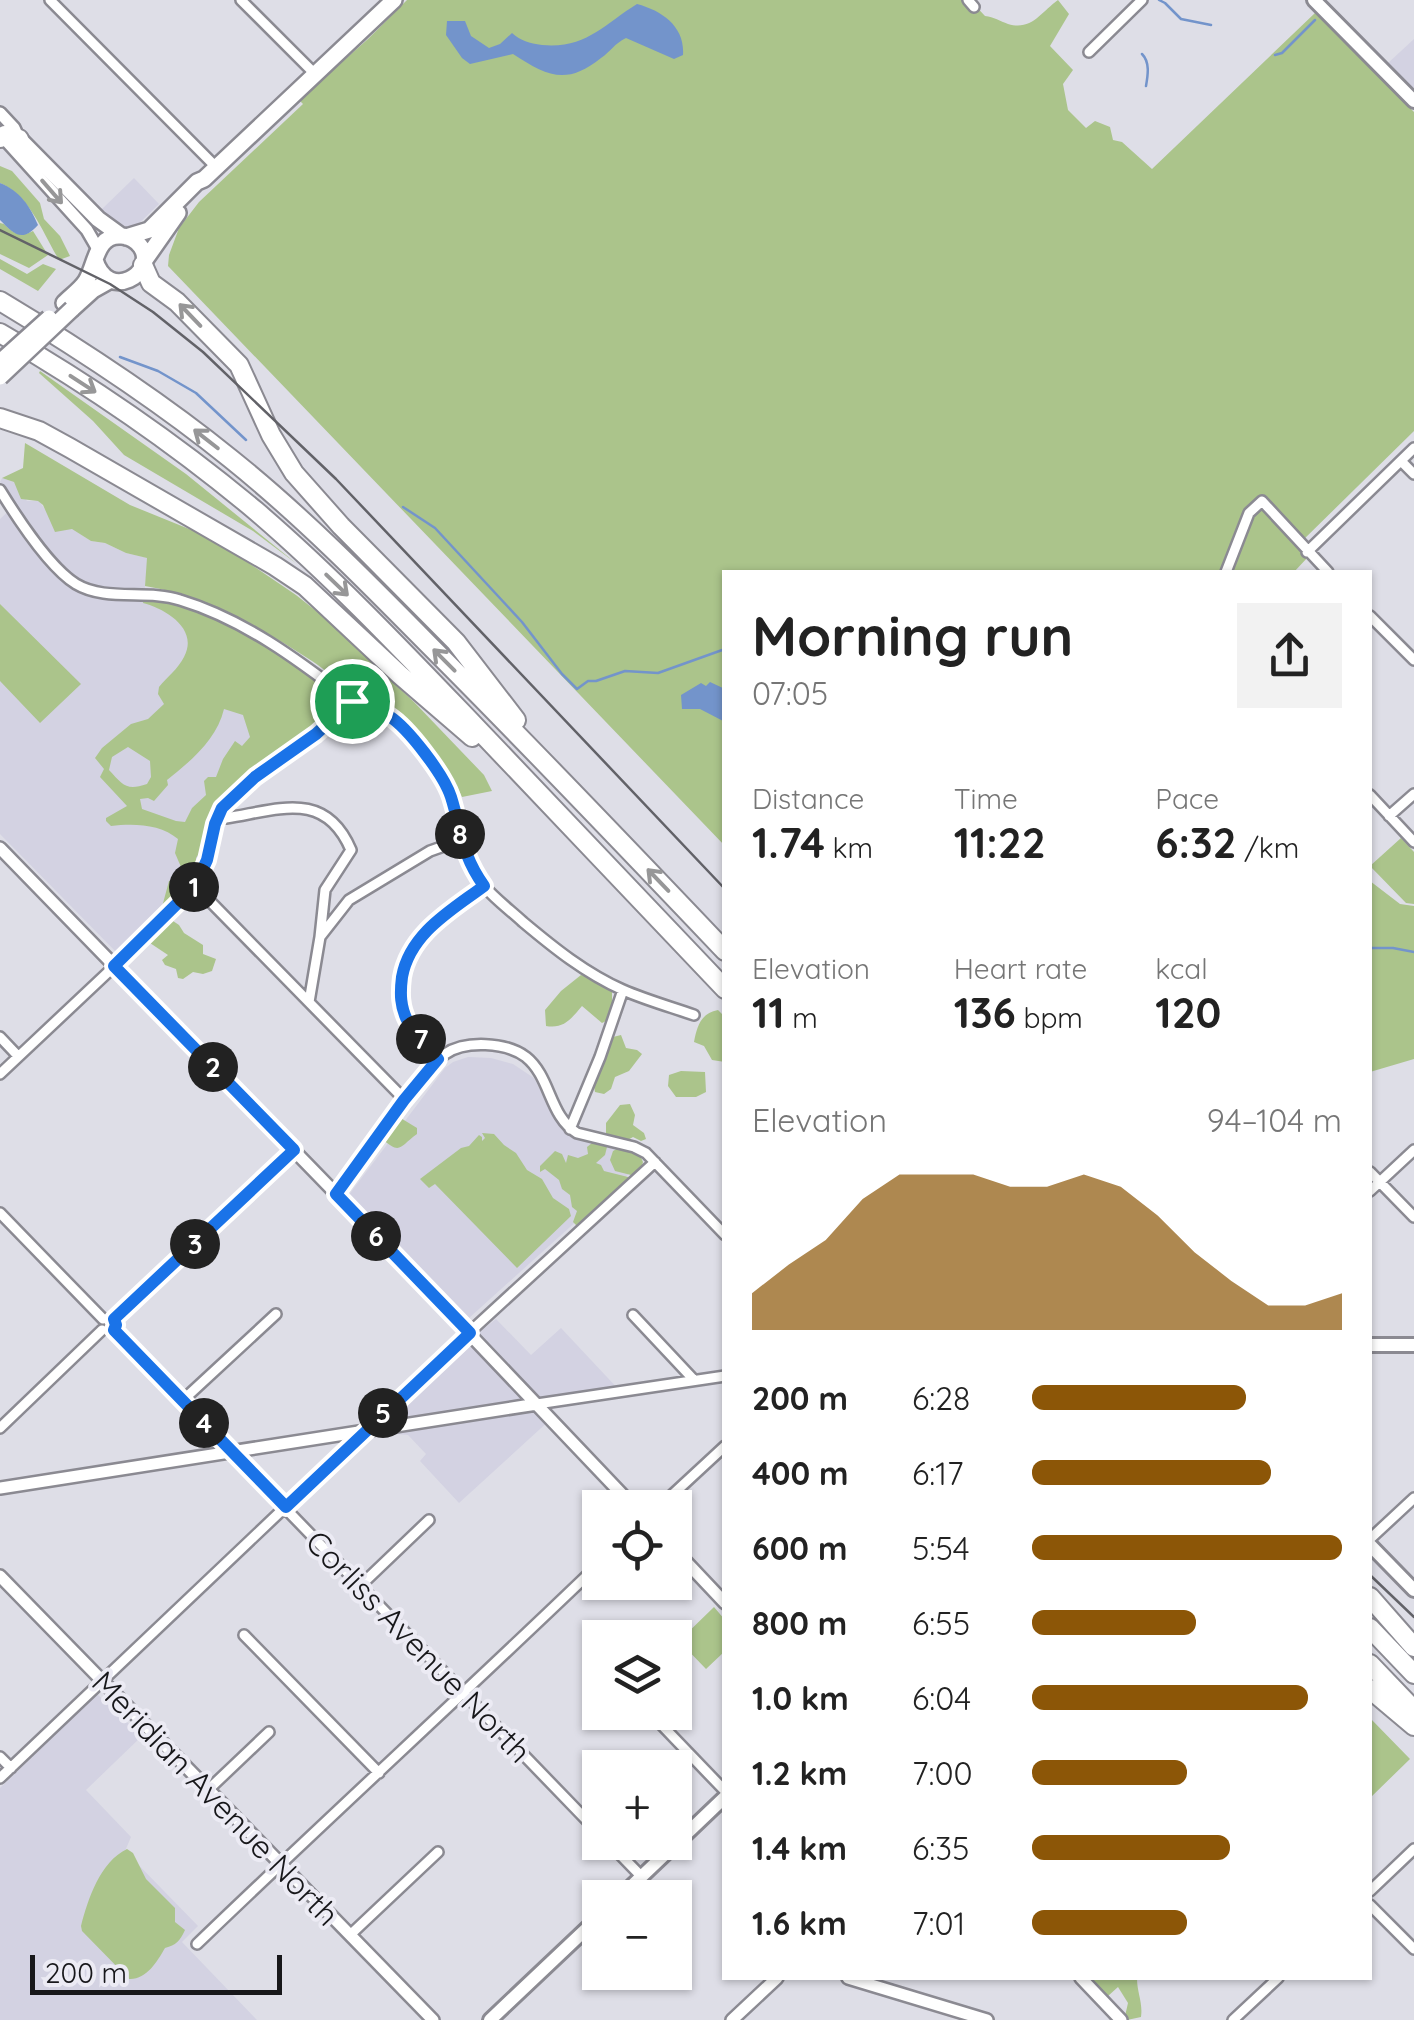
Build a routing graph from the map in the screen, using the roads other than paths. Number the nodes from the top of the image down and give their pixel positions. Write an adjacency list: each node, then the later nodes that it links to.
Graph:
1 (50, 0): 11 (street)
2 (240, 0): 7 (street)
3 (394, 0): 7 (main road)
4 (1142, 0): 6 (street)
5 (1314, 0): 8 (main road)
6 (1090, 52)
7 (315, 74): 11 (main road)
8 (1413, 100)
9 (0, 113): 10 (street)
10 (6, 136): 12 (main road); 13 (street, one-way to 13)
11 (210, 173): 12 (main road); 14 (main road)
12 (123, 236): 13 (main road); 14 (main road)
13 (97, 255): 15 (main road); 17 (main road)
14 (144, 262): 15 (main road); 32 (highway, one-way to 14)
15 (108, 281): 17 (main road)
16 (0, 301): 32 (highway, one-way to 16)
17 (68, 306): 19 (main road, bridge); 20 (main road, bridge)
18 (0, 332): 35 (highway, one-way to 35)
19 (0, 362)
20 (0, 377)
21 (5, 421): 35 (highway)
22 (1414, 448): 23 (street)
23 (1401, 460): 24 (street); 26 (street)
24 (1414, 474)
25 (0, 490): 31 (street)
26 (1307, 552): 27 (street); 28 (street)
27 (1227, 570)
28 (1326, 570)
29 (1372, 618): 30 (street)
30 (1414, 660)
31 (352, 701): 36 (street); 38 (street)
32 (537, 754): 44 (highway, one-way to 32)
33 (1414, 794): 37 (street)
34 (1372, 797): 37 (street)
35 (555, 810): 46 (highway)
36 (218, 815): 41 (street); 43 (street)
37 (1388, 816): 39 (street)
38 (461, 840): 42 (street); 43 (street)
39 (1414, 842)
40 (0, 848): 45 (street)
41 (195, 886): 45 (street); 48 (street)
42 (484, 886): 47 (street); 52 (street)
43 (320, 937): 48 (street)
44 (722, 948)
45 (114, 966): 51 (street); 56 (street)
46 (722, 986)
47 (623, 990): 49 (street); 55 (street)
48 (309, 1002): 54 (street)
49 (694, 1015)
50 (0, 1036): 51 (street)
51 (18, 1056): 53 (street)
52 (438, 1059): 54 (street); 55 (street)
53 (0, 1074)
54 (404, 1100): 62 (street)
55 (570, 1129): 58 (street)
56 (294, 1150): 62 (street); 68 (street)
57 (1414, 1150): 60 (street)
58 (654, 1162): 65 (street); 69 (street)
59 (1372, 1174): 60 (street)
60 (1380, 1182): 61 (street); 64 (street)
61 (1372, 1189)
62 (336, 1194): 69 (street)
63 (0, 1213): 68 (street, Corliss Avenue North)
64 (1414, 1217)
65 (722, 1231)
66 (276, 1314): 74 (street)
67 (633, 1314): 73 (street)
68 (108, 1324): 74 (street, Corliss Avenue North); 76 (street)
69 (470, 1333): 75 (street); 77 (street)
70 (1372, 1345): 71 (main road)
71 (1414, 1345)
72 (722, 1376): 73 (street)
73 (694, 1380): 75 (street)
74 (182, 1402): 79 (street, Corliss Avenue North)
75 (537, 1404): 77 (street); 81 (street)
76 (0, 1428)
77 (365, 1431): 79 (street); 84 (street)
78 (722, 1449): 82 (street)
79 (234, 1453): 80 (street); 84 (street, Corliss Avenue North)
80 (0, 1488)
81 (618, 1490)
82 (677, 1490)
83 (1414, 1498): 86 (street)
84 (286, 1507): 91 (street, Corliss Avenue North); 100 (street)
85 (429, 1520): 91 (street)
86 (1372, 1540)
87 (1372, 1544): 92 (main road)
88 (692, 1568): 93 (street)
89 (0, 1576): 100 (street, Meridian Avenue North)
90 (582, 1580): 102 (street)
91 (360, 1586): 102 (street, Corliss Avenue North)
92 (1414, 1590)
93 (722, 1599)
94 (1372, 1599): 97 (highway)
95 (1372, 1630): 99 (highway)
96 (244, 1635): 109 (street)
97 (1414, 1648)
98 (1372, 1666): 103 (highway)
99 (1414, 1674)
100 (102, 1681): 108 (street); 111 (street, Meridian Avenue North)
101 (1372, 1691): 104 (highway)
102 (465, 1694): 109 (street); 114 (street, Corliss Avenue North)
103 (1414, 1710)
104 (1414, 1726)
105 (667, 1730): 112 (street)
106 (269, 1732): 111 (street)
107 (0, 1757): 108 (street)
108 (11, 1768): 110 (street)
109 (379, 1773): 118 (street)
110 (0, 1778)
111 (208, 1790): 118 (street, Meridian Avenue North)
112 (722, 1791)
113 (722, 1797): 119 (main road)
114 (582, 1815)
115 (1414, 1848): 121 (street)
116 (438, 1852): 124 (street)
117 (625, 1860): 119 (street)
118 (280, 1864): 124 (street, Meridian Avenue North); 125 (street)
119 (641, 1876): 120 (main road)
120 (637, 1880)
121 (1372, 1888)
122 (1372, 1906): 126 (street)
123 (582, 1933): 132 (main road)
124 (350, 1935): 131 (street, Meridian Avenue North)
125 (198, 1944)
126 (1414, 1949)
127 (775, 1980): 133 (street)
128 (855, 1980): 134 (street)
129 (1083, 1980): 135 (street)
130 (1274, 1980): 136 (street)
131 (433, 2020)
132 (490, 2020)
133 (732, 2020)
134 (986, 2020)
135 (1121, 2020)
136 (1233, 2020)

